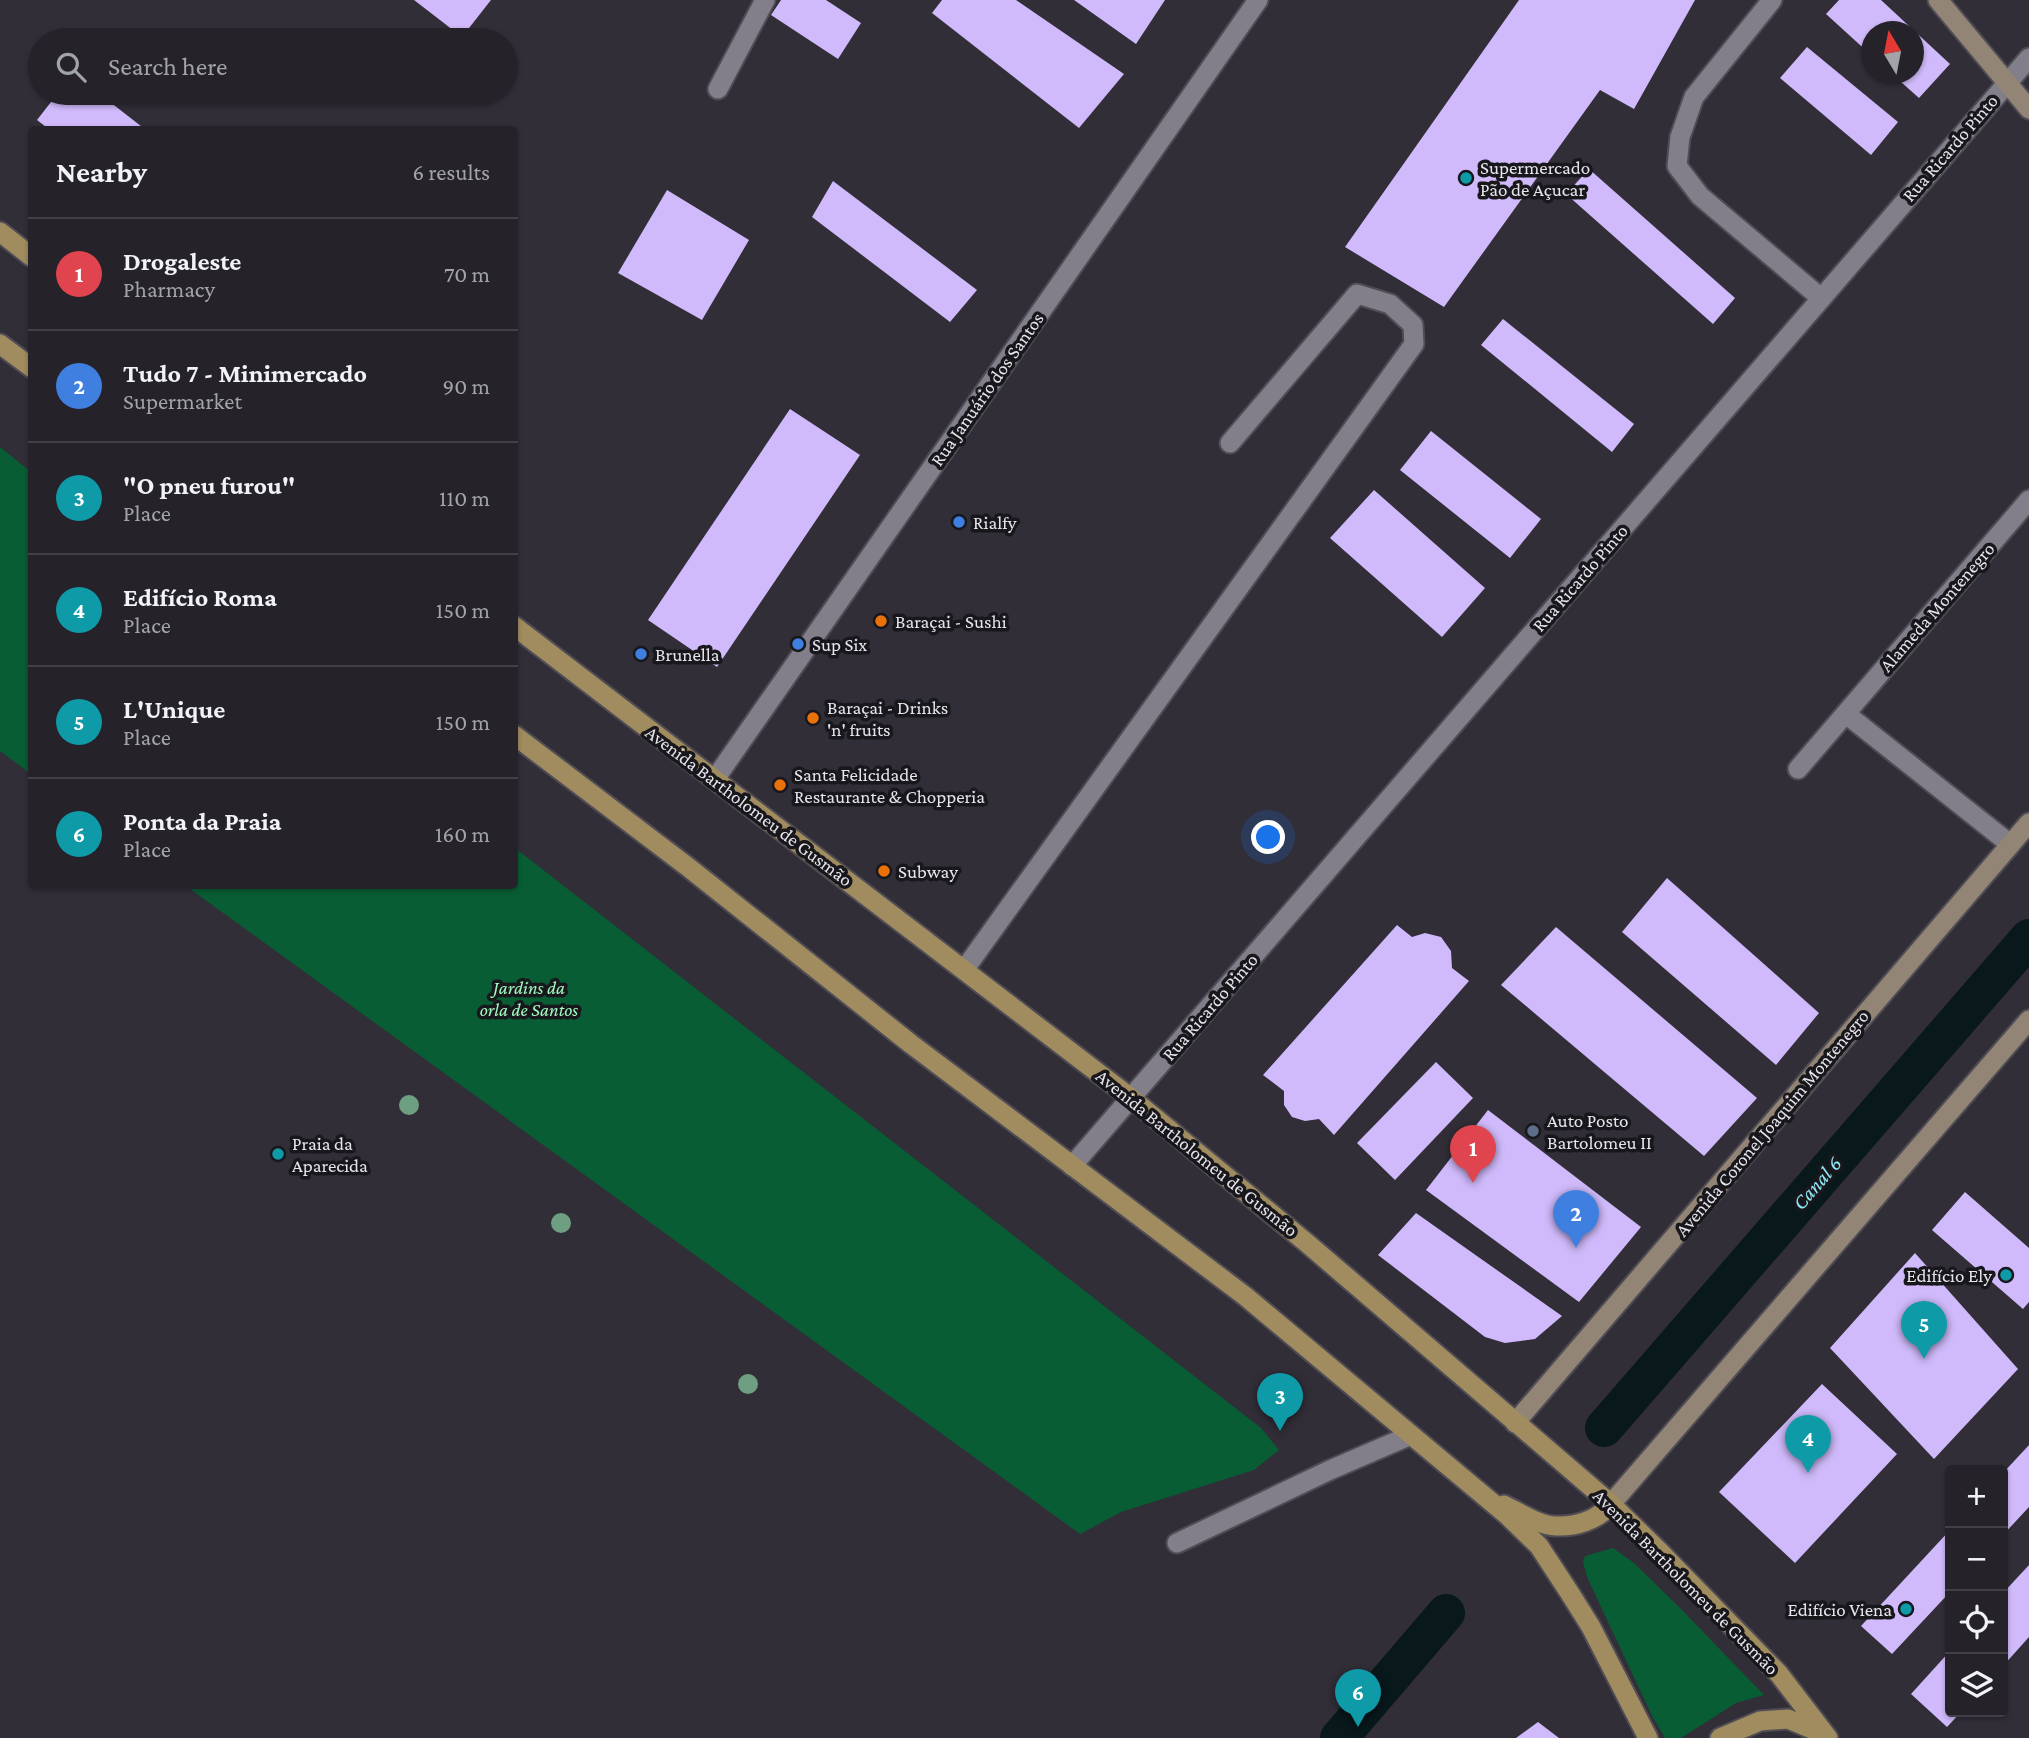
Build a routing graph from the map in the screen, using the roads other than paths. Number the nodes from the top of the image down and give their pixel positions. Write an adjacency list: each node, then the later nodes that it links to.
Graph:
1 (765, 0): 7 (street)
2 (1258, 0): 20 (street, Rua Januário dos Santos)
3 (1772, 0): 11 (street)
4 (1938, 0): 6 (main road)
5 (2029, 58): 6 (street, Rua Ricardo Pinto)
6 (2007, 82): 8 (main road); 11 (street, Rua Ricardo Pinto)
7 (718, 89)
8 (2029, 109)
9 (0, 232): 10 (main road)
10 (28, 254)
11 (1821, 298): 25 (street, Rua Ricardo Pinto)
12 (0, 344): 13 (main road)
13 (28, 365)
14 (1230, 443): 23 (street)
15 (2029, 500): 17 (street, Alameda Montenegro)
16 (518, 629): 20 (main road, Avenida Bartholomeu de Gusmão)
17 (1846, 714): 19 (street, Alameda Montenegro); 22 (street)
18 (518, 738): 26 (main road)
19 (1798, 769)
20 (715, 779): 23 (main road, Avenida Bartholomeu de Gusmão)
21 (2029, 823): 22 (main road, Avenida Coronel Joaquim Montenegro)
22 (2010, 844): 27 (main road, Avenida Coronel Joaquim Montenegro)
23 (964, 970): 25 (main road, Avenida Bartholomeu de Gusmão)
24 (2029, 1020): 30 (main road)
25 (1131, 1098): 26 (street, Rua Ricardo Pinto); 27 (main road, Avenida Bartholomeu de Gusmão)
26 (1072, 1166): 28 (main road)
27 (1515, 1423): 30 (main road, Avenida Bartholomeu de Gusmão)
28 (1412, 1434): 29 (main road); 31 (street)
29 (1481, 1493): 30 (main road); 33 (main road)
30 (1611, 1504): 32 (main road, Avenida Bartholomeu de Gusmão)
31 (1177, 1543)
32 (1826, 1736): 34 (main road)
33 (1648, 1738)
34 (1720, 1738)

